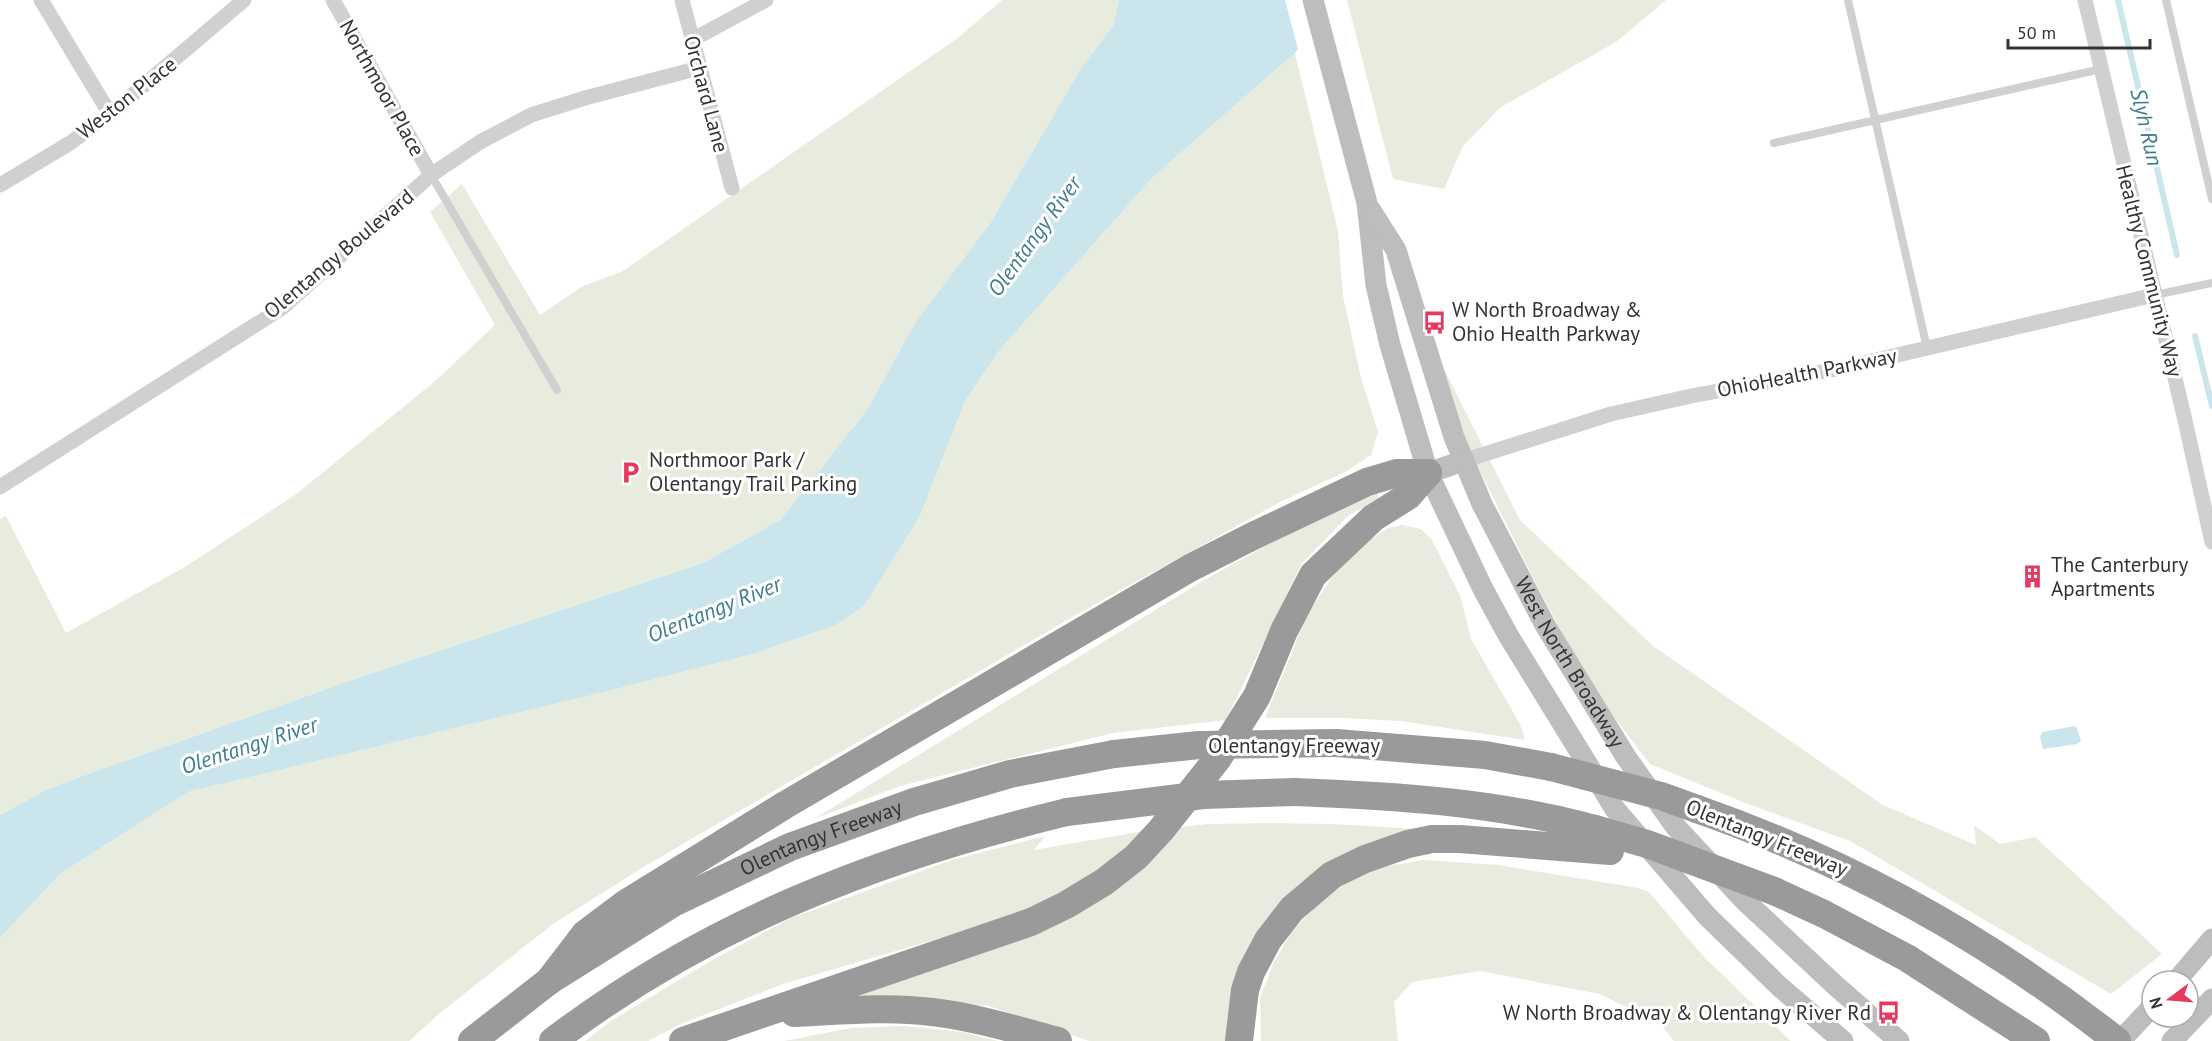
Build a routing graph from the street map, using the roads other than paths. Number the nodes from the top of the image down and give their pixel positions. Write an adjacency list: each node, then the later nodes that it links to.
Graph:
1 (41, 0): 13 (street)
2 (244, 0): 13 (street, Weston Place)
3 (333, 0): 16 (street, Northmoor Place)
4 (681, 0): 10 (street, Orchard Lane)
5 (766, 0): 10 (street)
6 (1313, 0): 20 (main road, West North Broadway)
7 (1848, 0): 14 (lane)
8 (2085, 0): 12 (street, Healthy Community Way)
9 (2166, 0): 19 (lane)
10 (692, 40): 11 (street, Orchard Lane)
11 (699, 68): 16 (street, Olentangy Boulevard); 18 (street, Orchard Lane)
12 (2101, 69): 14 (lane); 22 (street, Healthy Community Way)
13 (110, 114): 17 (street, Weston Place)
14 (1876, 120): 15 (lane); 23 (lane)
15 (1774, 143)
16 (431, 175): 24 (lane); 27 (street, Olentangy Boulevard)
17 (0, 185)
18 (732, 188)
19 (2212, 199)
20 (1367, 203): 25 (main road, West North Broadway); 26 (main road, West North Broadway)
21 (2212, 282): 22 (lane)
22 (2154, 295): 23 (street, OhioHealth Parkway); 28 (street, Healthy Community Way)
23 (1927, 348): 25 (street, OhioHealth Parkway)
24 (557, 390)
25 (1463, 461): 26 (main road); 42 (main road, West North Broadway)
26 (1428, 473): 32 (highway); 34 (highway); 41 (main road, West North Broadway)
27 (0, 487)
28 (2212, 542)
29 (1603, 840): 37 (highway, bridge); 40 (highway); 43 (highway, bridge)
30 (2212, 939): 31 (main road)
31 (2186, 969)
32 (549, 981): 36 (highway, Olentangy Freeway); 44 (highway, Olentangy Freeway, bridge)
33 (2212, 999): 45 (main road)
34 (762, 1014): 38 (highway); 39 (highway)
35 (2140, 1019): 44 (main road)
36 (471, 1041)
37 (553, 1041)
38 (683, 1041)
39 (1058, 1041)
40 (1239, 1041)
41 (1843, 1041)
42 (1899, 1041)
43 (2036, 1041)
44 (2119, 1041)
45 (2172, 1041)

